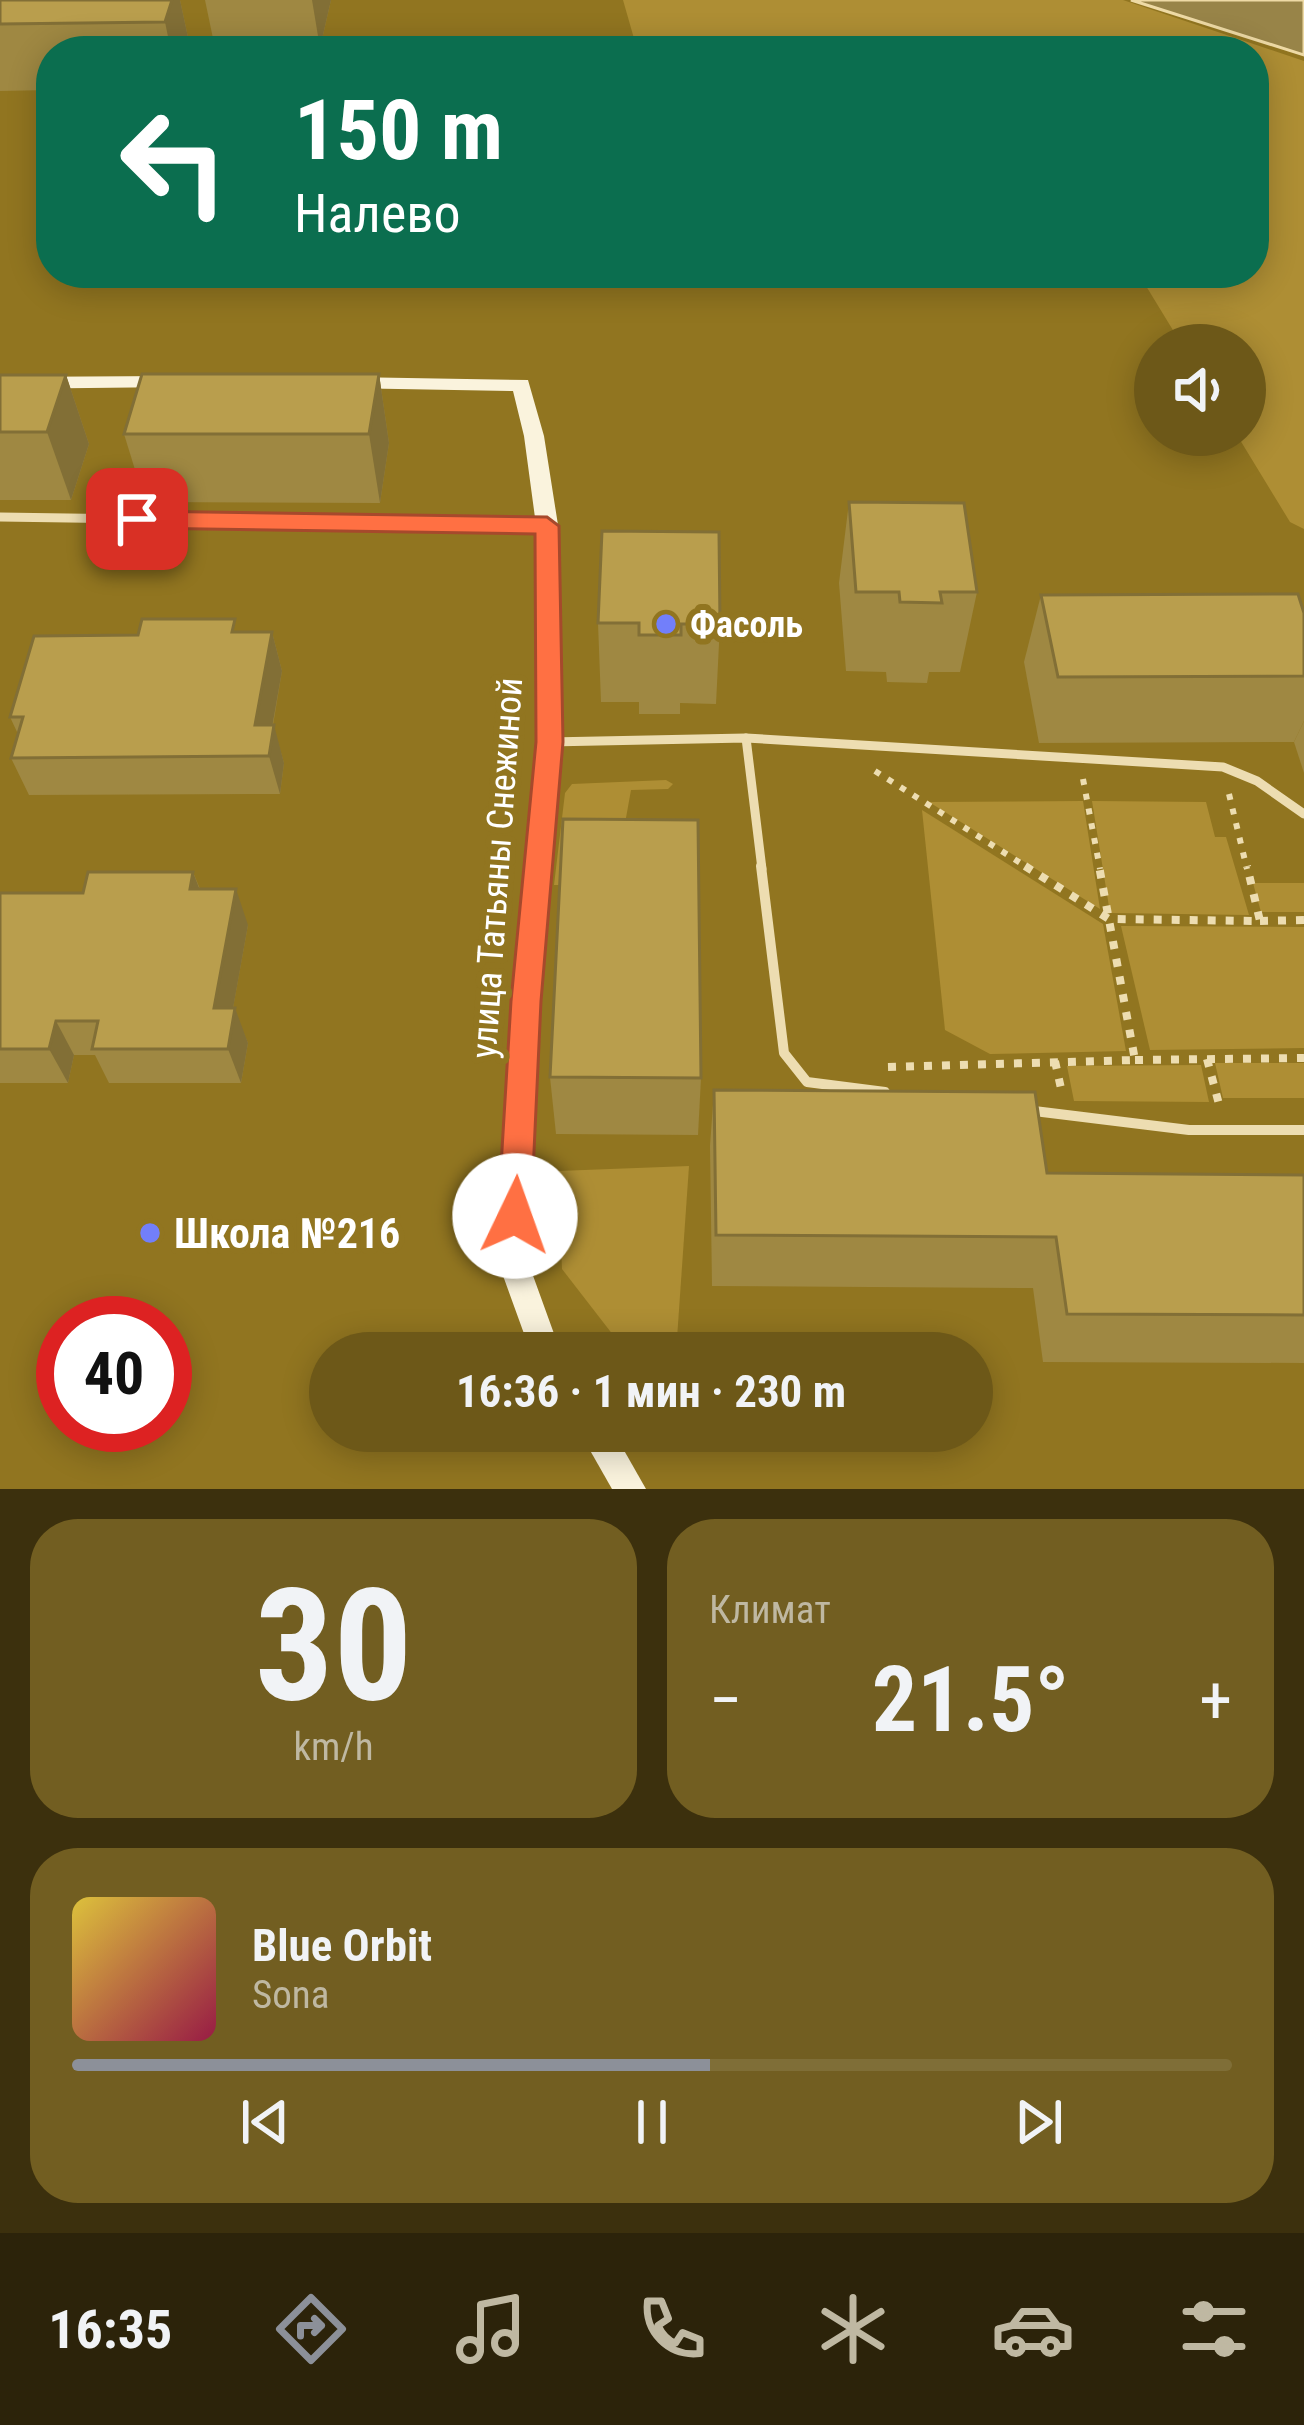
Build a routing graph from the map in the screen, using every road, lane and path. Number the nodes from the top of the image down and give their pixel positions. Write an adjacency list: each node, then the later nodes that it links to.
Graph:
1 (184, 382): 3 (street)
2 (320, 382): 5 (street, улица Татьяны Снежиной)
3 (0, 383)
4 (0, 517): 5 (lane)
5 (547, 526): 7 (street, улица Татьяны Снежиной)
6 (746, 738): 7 (lane); 8 (lane); 18 (lane)
7 (549, 742): 22 (street, улица Татьяны Снежиной)
8 (835, 743): 9 (lane); 13 (path)
9 (1080, 758): 10 (lane); 16 (path)
10 (1222, 767): 11 (lane); 13 (path)
11 (1304, 814)
12 (1304, 920): 13 (path)
13 (1259, 921)
14 (1304, 1058): 15 (path)
15 (1207, 1059): 16 (path); 20 (path)
16 (1135, 1060): 17 (path)
17 (869, 1068)
18 (892, 1093)
19 (1001, 1107): 20 (lane)
20 (1223, 1130): 21 (lane)
21 (1304, 1130)
22 (538, 1332)
23 (608, 1452): 24 (street)
24 (630, 1489)

